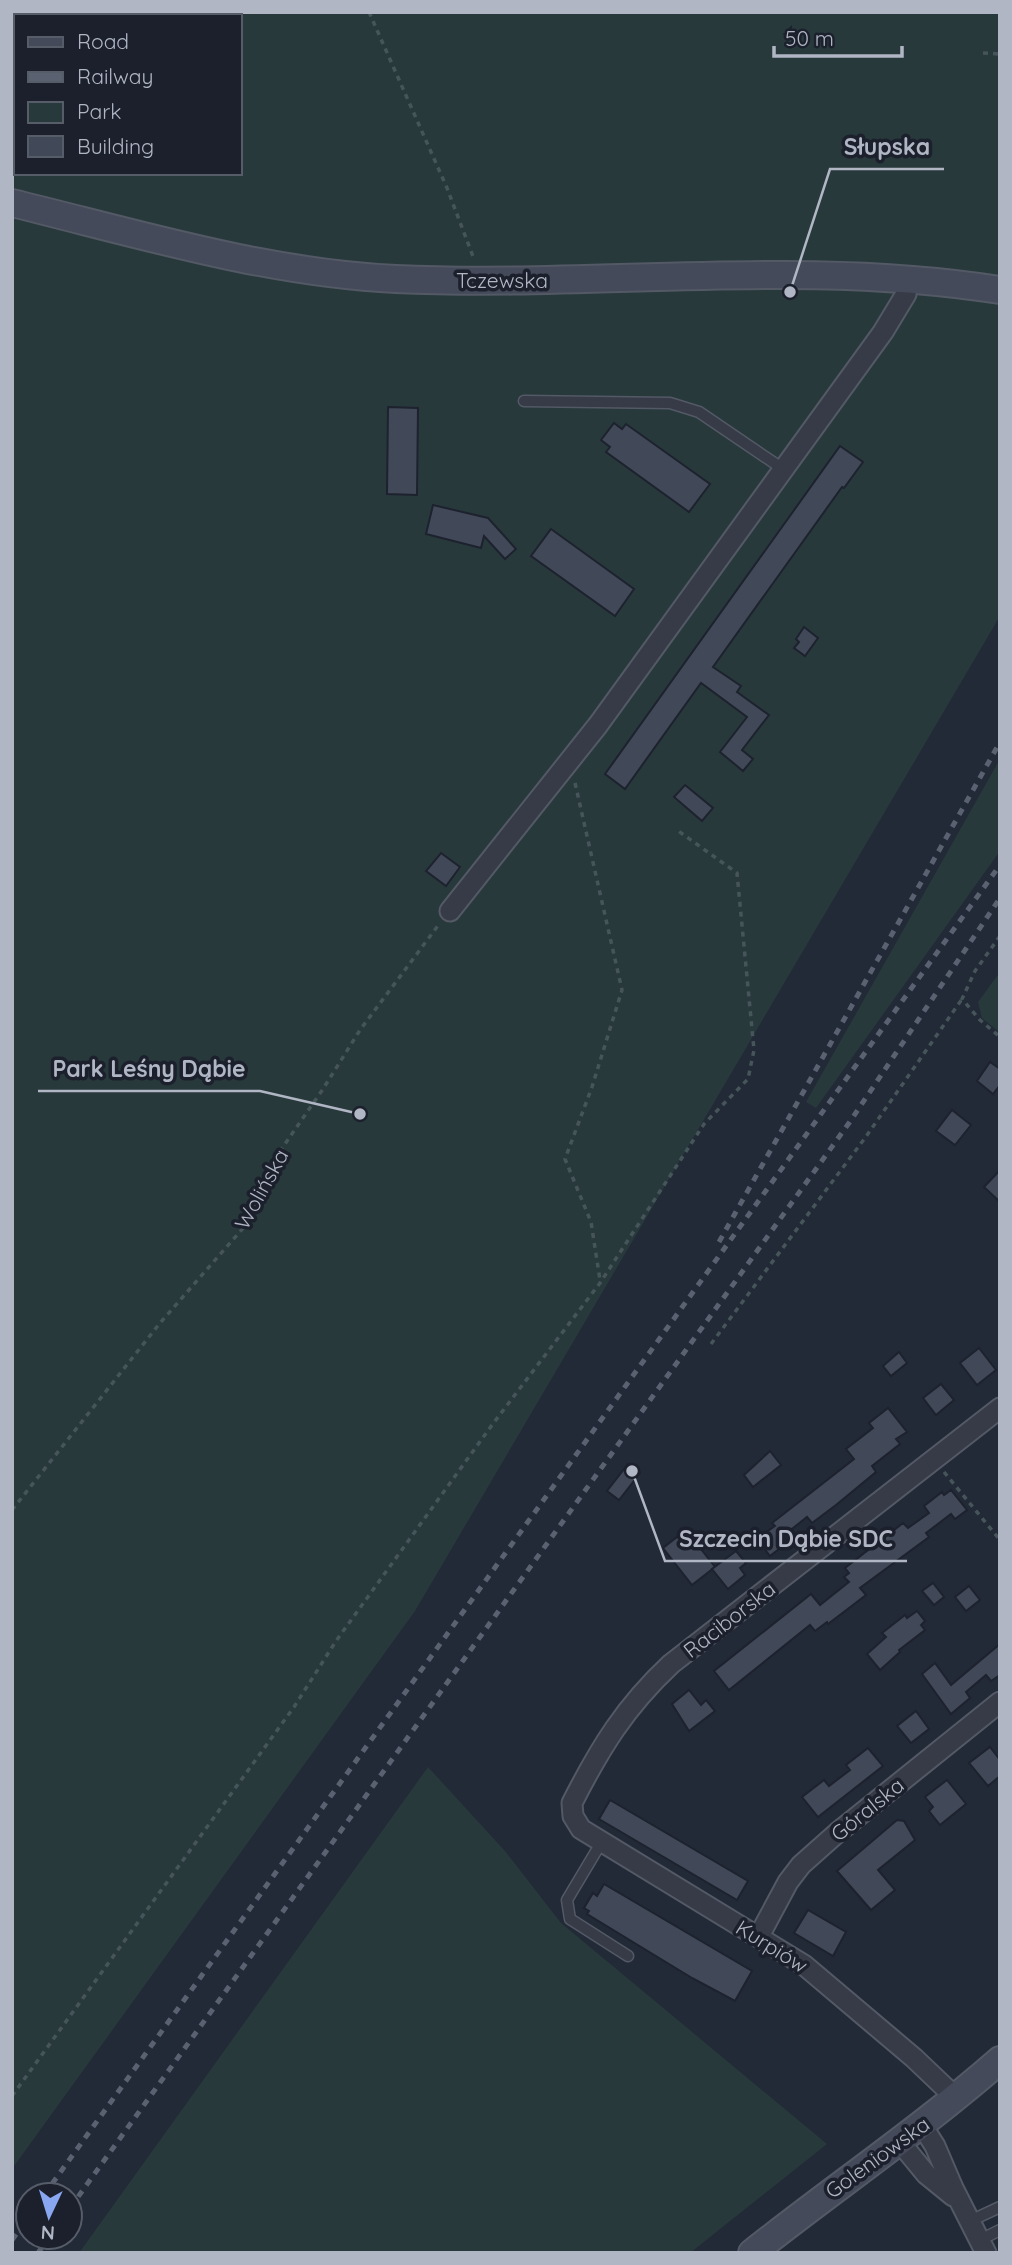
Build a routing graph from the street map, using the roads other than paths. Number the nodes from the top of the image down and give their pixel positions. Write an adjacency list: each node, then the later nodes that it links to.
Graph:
1 (12, 203): 2 (street, Tczewska)
2 (908, 279): 3 (street, Tczewska); 5 (street)
3 (1000, 290)
4 (524, 401): 5 (lane)
5 (783, 469): 6 (street)
6 (446, 916)
7 (1000, 1408): 9 (street, Raciborska)
8 (1000, 1702): 11 (street, Góralska)
9 (573, 1816): 10 (street, Kurpiów)
10 (601, 1843): 11 (street, Kurpiów); 12 (lane)
11 (759, 1936): 14 (street, Kurpiów)
12 (628, 1955)
13 (1000, 2060): 14 (street, Goleniowska)
14 (956, 2098): 15 (street, Goleniowska)
15 (921, 2124): 16 (street, Goleniowska); 17 (street)
16 (899, 2141): 17 (street); 22 (street, Goleniowska)
17 (959, 2201): 19 (street)
18 (1000, 2207): 19 (lane)
19 (970, 2221): 21 (street)
20 (1000, 2230): 21 (lane)
21 (983, 2246)
22 (752, 2253)

